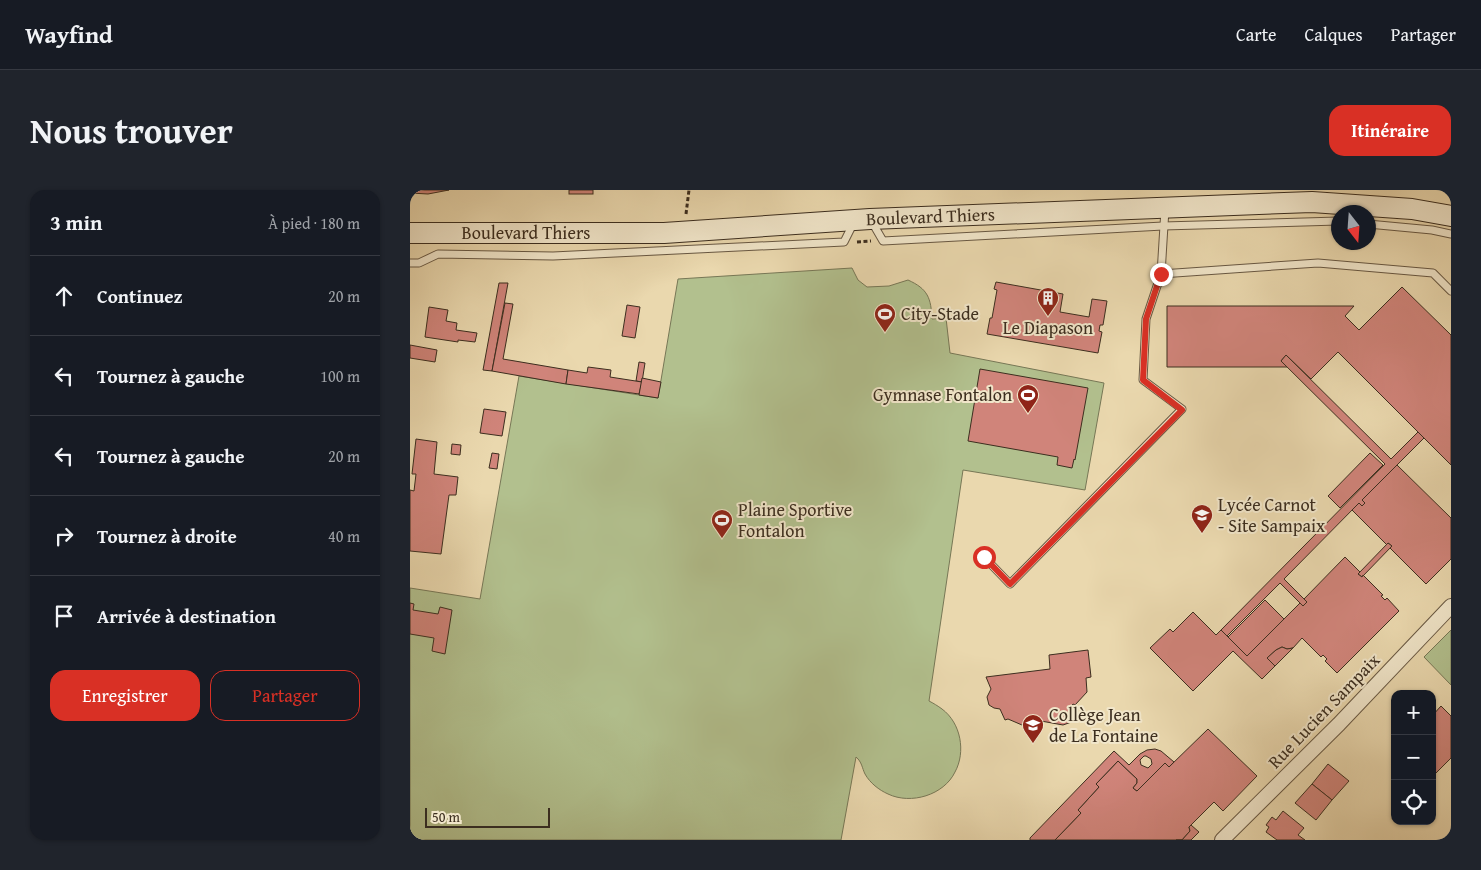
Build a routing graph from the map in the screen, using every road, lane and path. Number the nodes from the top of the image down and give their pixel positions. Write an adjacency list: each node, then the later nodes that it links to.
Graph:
1 (689, 190): 9 (path)
2 (1313, 196): 3 (main road, Boulevard Thiers); 4 (main road, Boulevard Thiers)
3 (1165, 206): 5 (main road, Boulevard Thiers); 8 (lane)
4 (1451, 216)
5 (862, 219): 9 (main road, Boulevard Thiers); 12 (lane); 13 (lane)
6 (1331, 222): 8 (lane)
7 (1376, 225): 11 (lane)
8 (1163, 226): 12 (lane); 15 (lane)
9 (683, 232): 10 (main road, Boulevard Thiers)
10 (410, 233)
11 (1451, 234)
12 (883, 241): 13 (path)
13 (844, 242): 14 (lane)
14 (410, 263)
15 (1161, 274): 16 (lane); 17 (lane)
16 (1451, 291)
17 (984, 557)
18 (1451, 606): 19 (street, Rue Lucien Sampaix)
19 (1222, 840)

